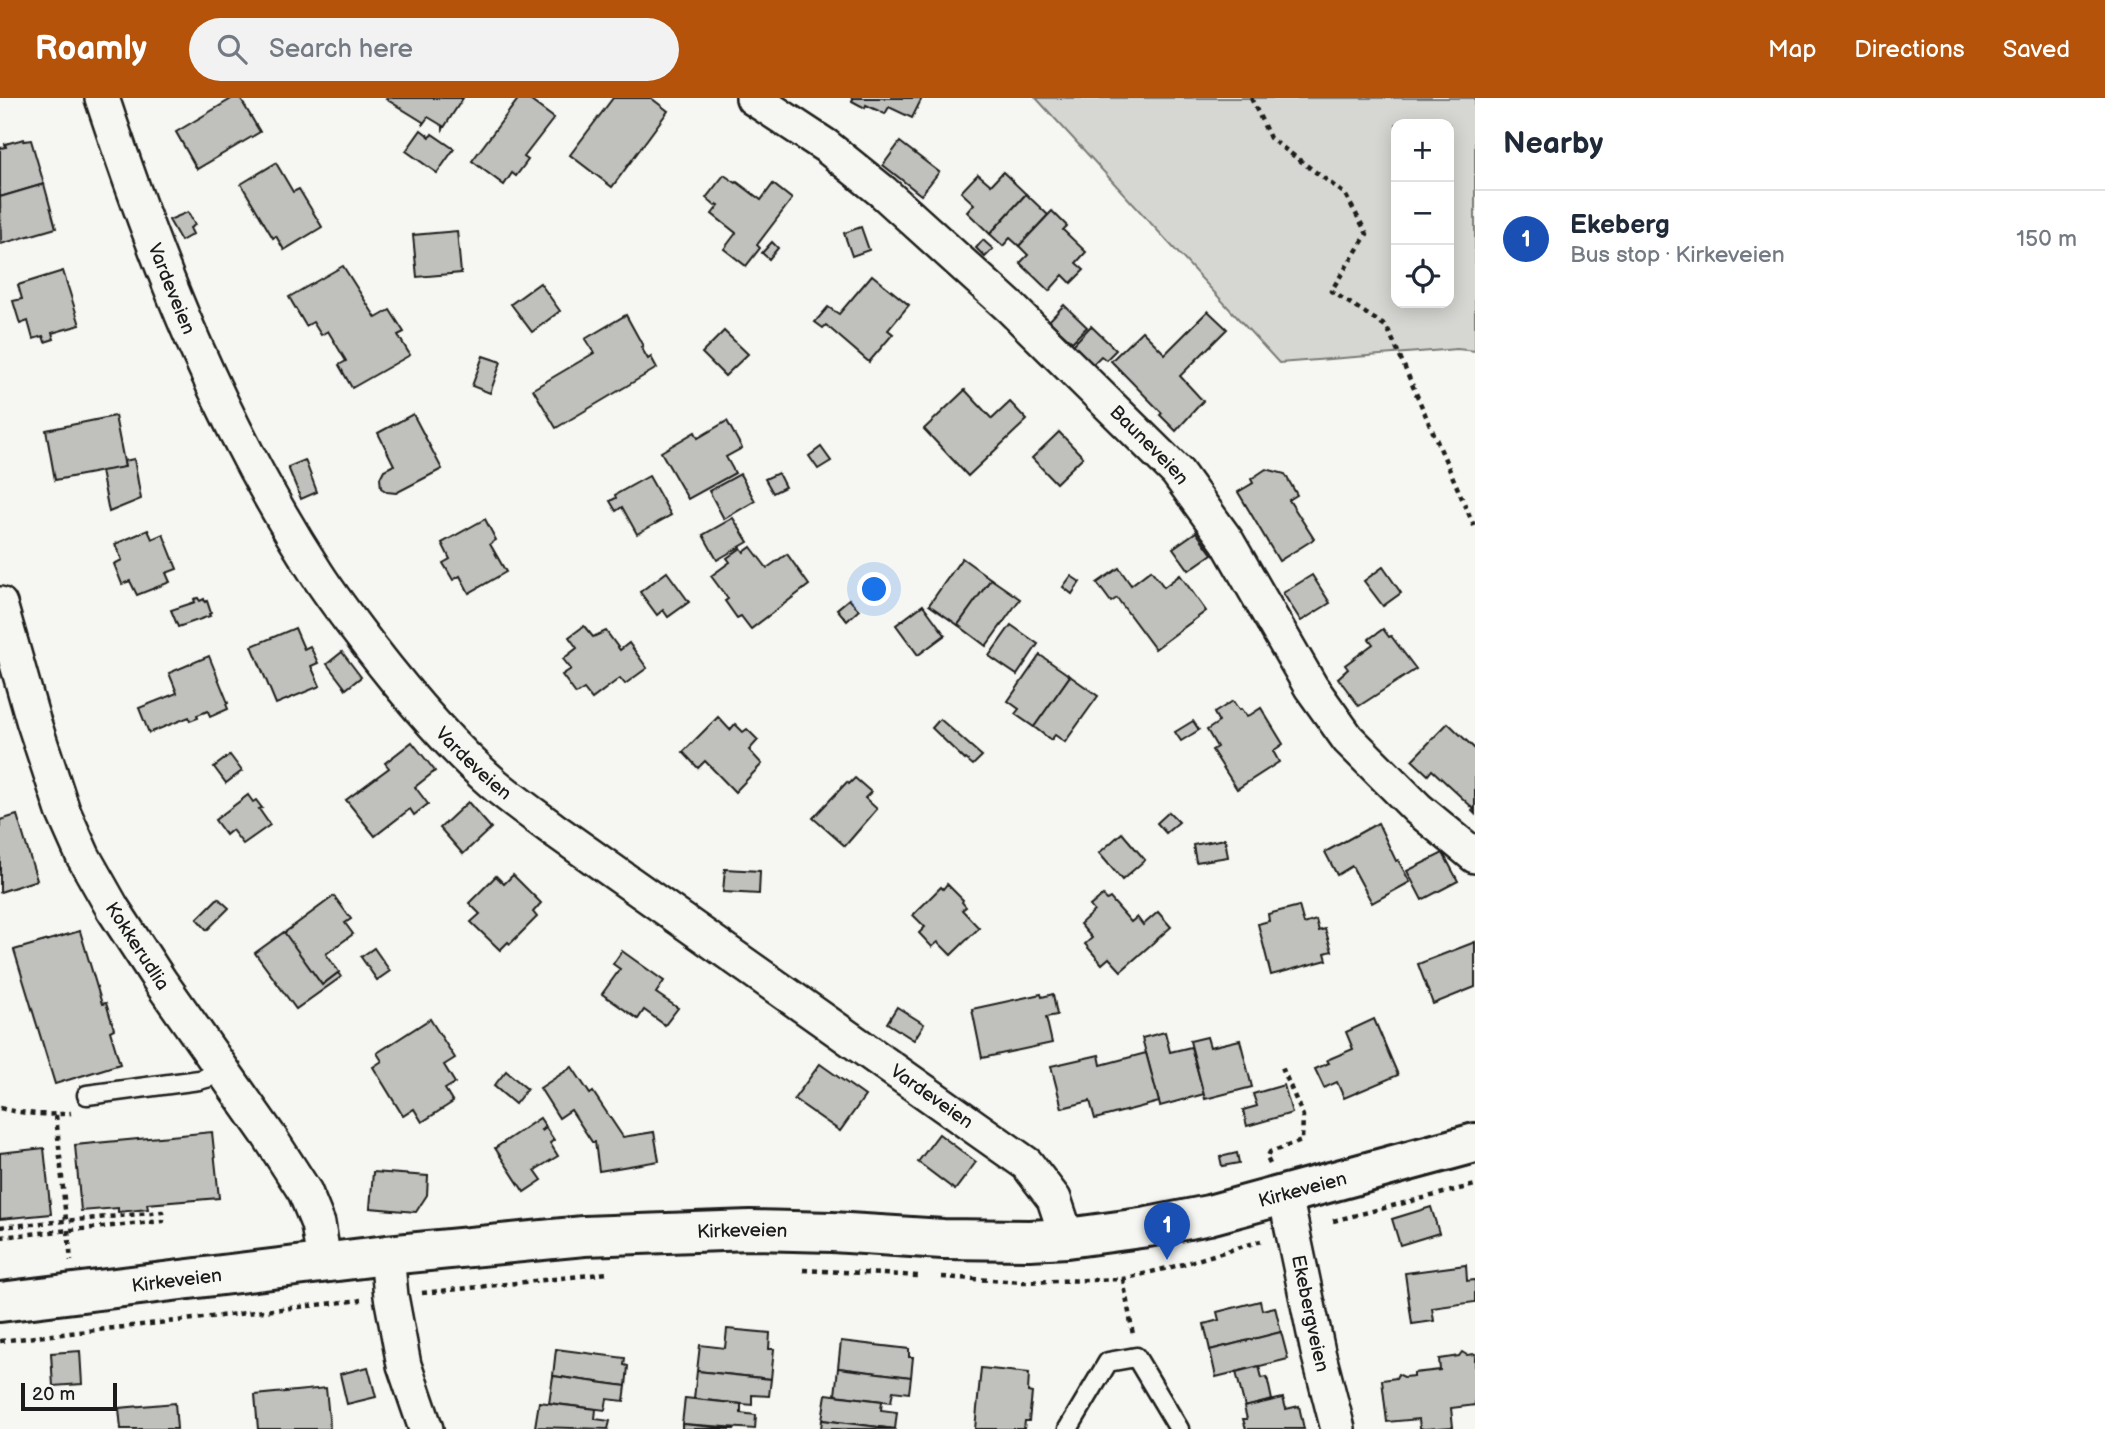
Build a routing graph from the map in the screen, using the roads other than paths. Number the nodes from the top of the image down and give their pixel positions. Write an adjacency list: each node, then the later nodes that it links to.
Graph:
1 (103, 98): 9 (street, Vardeveien)
2 (753, 98): 4 (street, Bauneveien)
3 (0, 604): 5 (street, Kokkerudlia)
4 (1475, 856)
5 (222, 1069): 6 (lane); 11 (street, Kokkerudlia)
6 (84, 1103)
7 (1475, 1143): 8 (main road, Kirkeveien)
8 (1285, 1195): 9 (main road, Kirkeveien); 16 (street, Ekebergveien)
9 (1067, 1238): 10 (main road, Kirkeveien)
10 (387, 1255): 11 (main road, Kirkeveien); 13 (street)
11 (324, 1262): 12 (main road, Kirkeveien)
12 (0, 1302)
13 (426, 1429)
14 (1068, 1429): 15 (lane)
15 (1179, 1429)
16 (1338, 1429)

